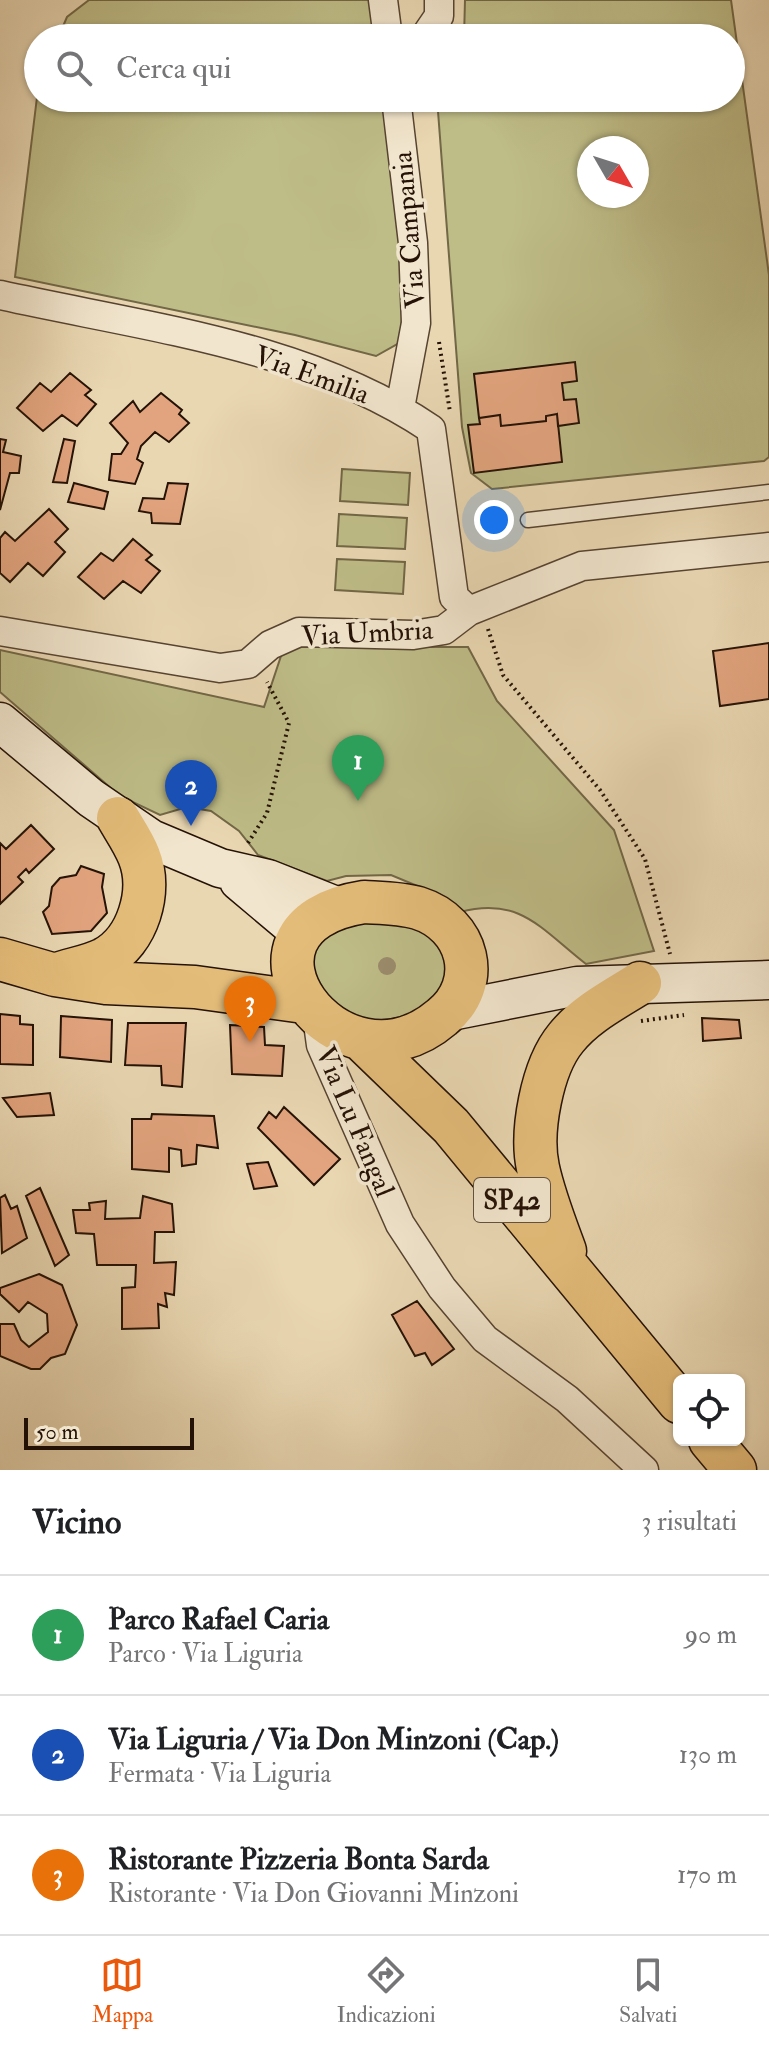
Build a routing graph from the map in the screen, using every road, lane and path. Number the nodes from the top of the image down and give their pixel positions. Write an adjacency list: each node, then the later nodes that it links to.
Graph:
1 (383, 0): 3 (street)
2 (439, 0): 4 (street)
3 (386, 24)
4 (434, 24)
5 (398, 112): 8 (street, Via Campania)
6 (0, 295): 8 (street, Via Emilia)
7 (438, 332): 9 (path)
8 (400, 408): 13 (street, Via Emilia)
9 (452, 425)
10 (769, 492): 11 (lane)
11 (528, 520)
12 (769, 547): 13 (street, Via Umbria)
13 (477, 617): 14 (street, Via Umbria); 21 (path)
14 (0, 631)
15 (271, 686): 18 (path)
16 (0, 722): 17 (street)
17 (118, 818): 18 (street); 24 (main road)
18 (232, 859): 19 (street); 20 (street)
19 (336, 906): 20 (main road); 23 (main road)
20 (296, 945): 28 (main road); 29 (main road)
21 (685, 954)
22 (0, 959): 24 (main road)
23 (469, 965): 27 (street); 30 (main road)
24 (55, 975): 28 (main road)
25 (769, 980): 26 (street)
26 (640, 983): 27 (street); 33 (main road)
27 (577, 986): 30 (street)
28 (195, 987): 29 (main road)
29 (310, 1009): 31 (main road); 36 (street, Via Lu Fangal)
30 (439, 1020): 31 (main road); 32 (main road, SP42)
31 (361, 1039): 32 (main road, SP42)
32 (451, 1126): 33 (main road, SP42)
33 (573, 1274): 34 (main road, SP42)
34 (673, 1395)
35 (715, 1446): 37 (main road)
36 (644, 1470)
37 (735, 1470)

